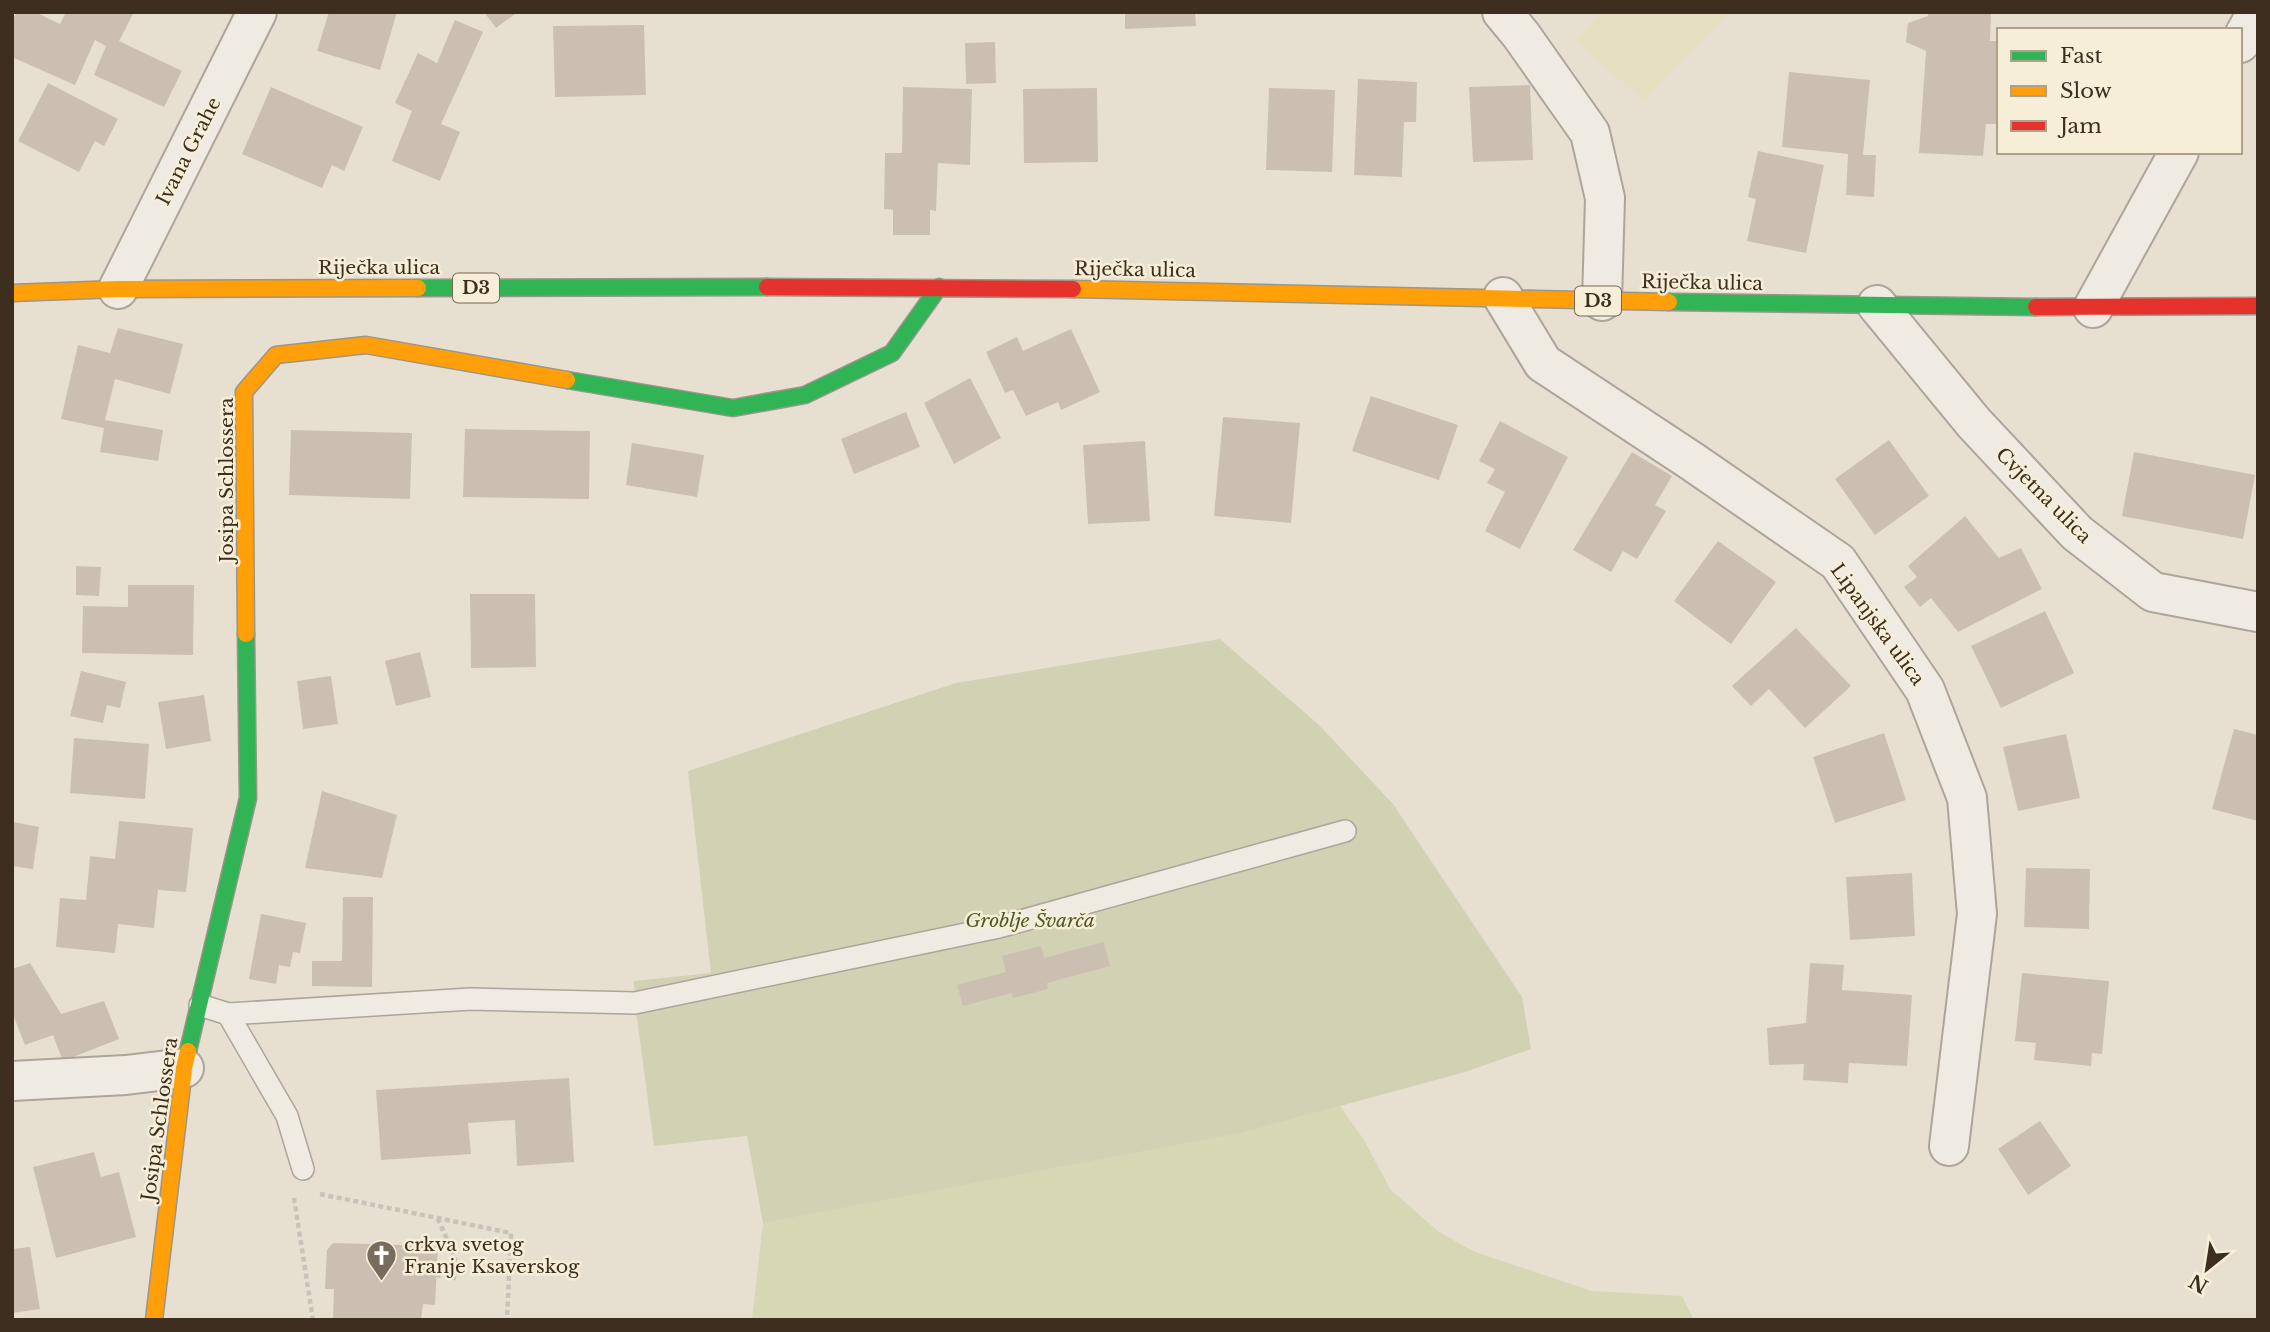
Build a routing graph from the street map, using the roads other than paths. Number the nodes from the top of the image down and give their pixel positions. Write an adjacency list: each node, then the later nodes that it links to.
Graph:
1 (257, 12): 7 (street, Ivana Grahe)
2 (1502, 12): 10 (street)
3 (2257, 12): 4 (street)
4 (2242, 39)
5 (2178, 154): 13 (street)
6 (939, 286): 7 (main road, Riječka ulica / D3); 9 (main road, Riječka ulica / D3); 16 (main road, Josipa Schlossera)
7 (118, 289): 8 (main road, Riječka ulica / D3)
8 (12, 293)
9 (1503, 297): 10 (main road, Riječka ulica / D3); 20 (street, Lipanjska ulica)
10 (1602, 301): 11 (main road, Riječka ulica / D3)
11 (1878, 305): 13 (main road, Riječka ulica / D3); 14 (street, Cvjetna ulica)
12 (2258, 306): 13 (main road, Riječka ulica / D3)
13 (2093, 308)
14 (2258, 612)
15 (1345, 831): 17 (lane)
16 (200, 1004): 17 (lane); 18 (main road, Josipa Schlossera)
17 (228, 1014): 21 (lane)
18 (184, 1068): 19 (street); 22 (main road, Josipa Schlossera)
19 (12, 1081)
20 (1949, 1146)
21 (303, 1169)
22 (153, 1320)

